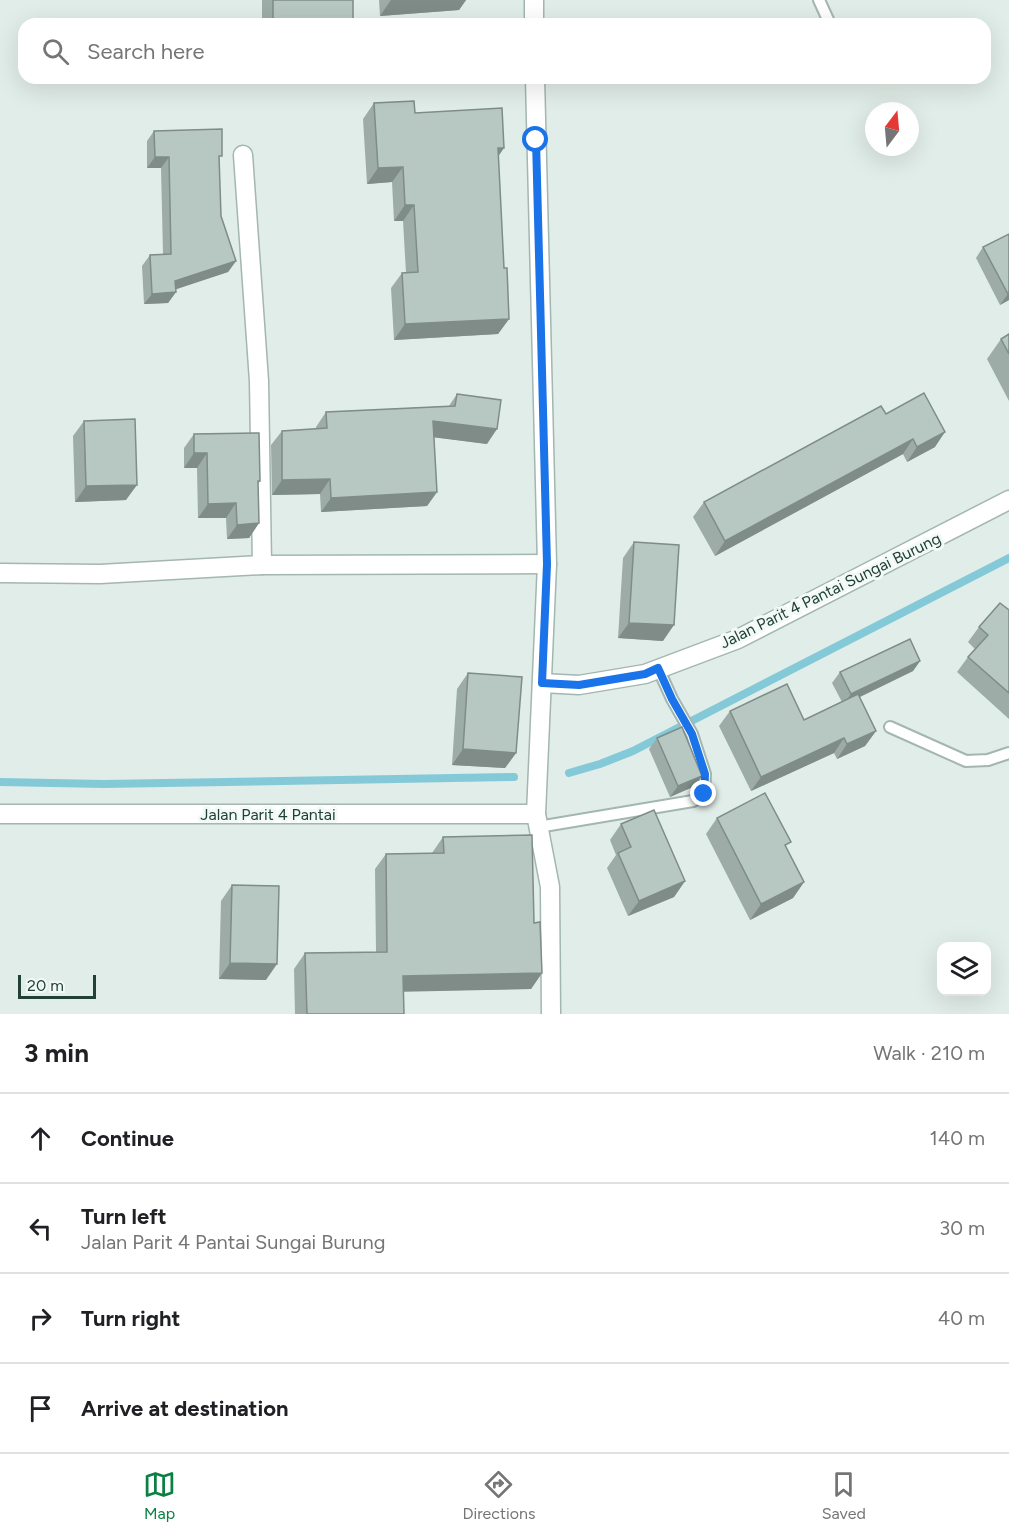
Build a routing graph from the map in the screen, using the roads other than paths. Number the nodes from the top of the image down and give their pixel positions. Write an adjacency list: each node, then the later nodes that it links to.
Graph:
1 (534, 0): 3 (street)
2 (819, 0): 4 (lane)
3 (534, 18)
4 (827, 18)
5 (535, 84): 8 (street)
6 (243, 155): 9 (street)
7 (1009, 500): 11 (street, Jalan Parit 4 Pantai Sungai Burung)
8 (547, 564): 9 (street); 12 (street)
9 (262, 565): 10 (street)
10 (0, 573)
11 (658, 668): 12 (street, Jalan Parit 4 Pantai Sungai Burung); 16 (lane)
12 (542, 683): 16 (street)
13 (890, 727): 14 (lane)
14 (1009, 753)
15 (0, 814): 16 (street, Jalan Parit 4 Pantai)
16 (537, 820): 17 (street)
17 (551, 1014)

